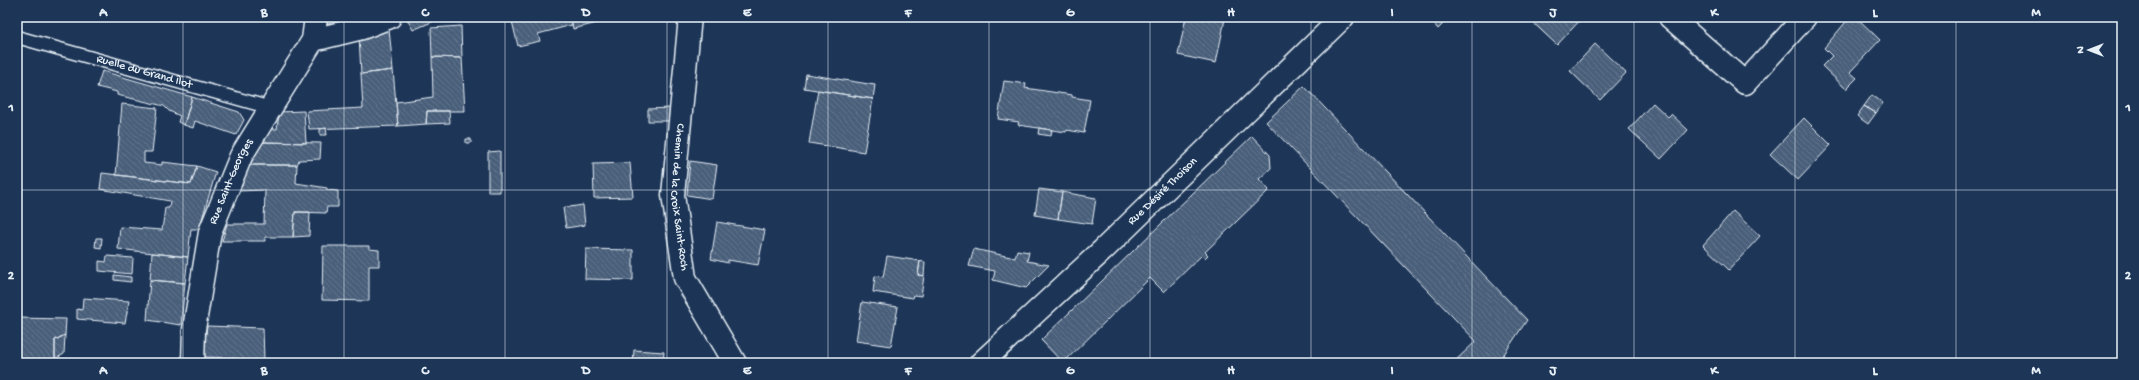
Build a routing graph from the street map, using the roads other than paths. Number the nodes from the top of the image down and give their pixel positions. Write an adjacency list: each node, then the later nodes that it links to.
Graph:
1 (316, 17): 8 (street, Rue Saint-Georges)
2 (390, 17): 8 (street)
3 (690, 17): 11 (street, Chemin de la Croix Saint-Roch)
4 (1343, 17): 12 (street, Rue Désiré Thoison)
5 (1670, 17): 6 (street)
6 (1805, 17)
7 (17, 37): 9 (lane, Ruelle du Grand Îlot)
8 (313, 40): 9 (street, Rue Saint-Georges)
9 (271, 108): 10 (street, Rue Saint-Georges)
10 (193, 363)
11 (735, 363)
12 (980, 363)

